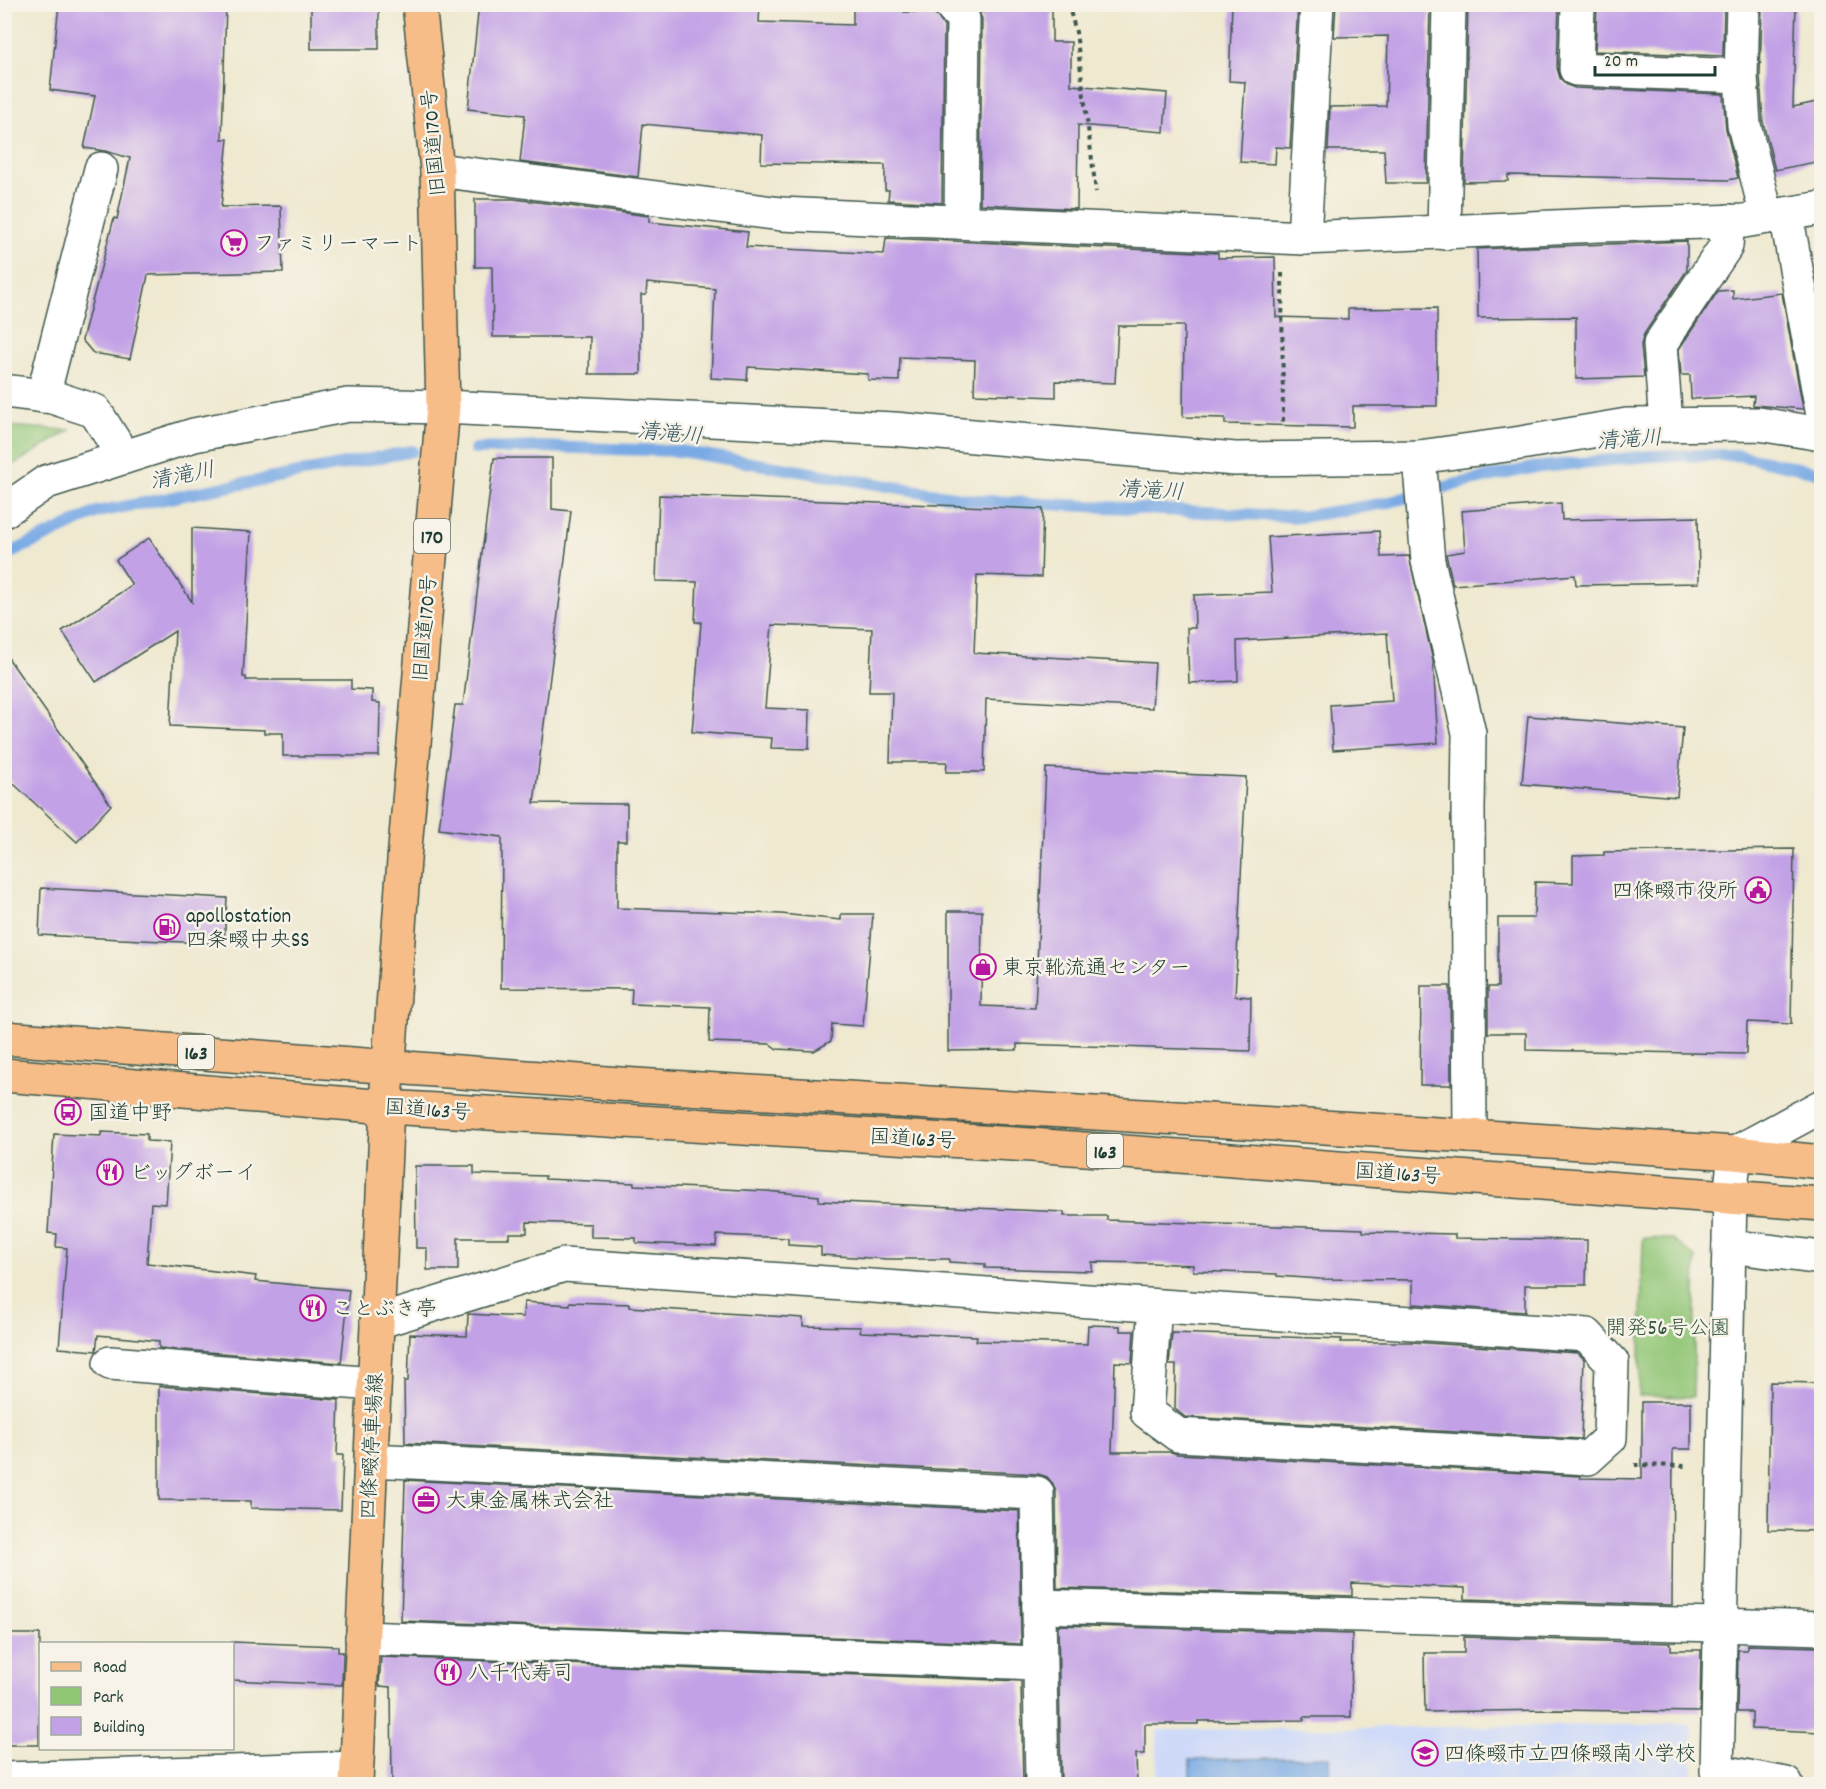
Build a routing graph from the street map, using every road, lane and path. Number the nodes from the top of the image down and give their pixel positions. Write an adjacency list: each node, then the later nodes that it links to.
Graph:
1 (419, 4): 10 (main road, 旧国道170号 / 170)
2 (950, 4): 14 (street)
3 (1068, 4): 15 (path)
4 (1317, 4): 17 (street)
5 (1449, 4): 16 (street)
6 (1578, 4): 8 (street)
7 (1743, 4): 8 (street)
8 (1741, 76): 12 (street)
9 (101, 169): 19 (street)
10 (437, 170): 14 (street); 20 (main road, 旧国道170号 / 170)
11 (1821, 208): 12 (street)
12 (1777, 215): 13 (street); 21 (street)
13 (1728, 221): 16 (street); 23 (street)
14 (961, 222): 15 (street)
15 (1101, 229): 17 (street)
16 (1443, 233): 17 (street)
17 (1293, 237): 22 (path)
18 (4, 391): 19 (street)
19 (43, 396): 25 (street)
20 (443, 407): 25 (street); 26 (street); 29 (main road, 旧国道170号 / 170)
21 (1821, 410)
22 (1283, 419)
23 (1666, 425): 24 (street); 26 (street)
24 (1821, 434)
25 (124, 458): 27 (street)
26 (1420, 462): 33 (street)
27 (4, 511)
28 (4, 1038): 29 (main road, 国道163号 / 163)
29 (388, 1066): 32 (main road, 旧国道170号 / 170); 33 (main road, 国道163号 / 163)
30 (4, 1075): 32 (main road, 国道163号 / 163)
31 (1821, 1106): 34 (street)
32 (387, 1107): 36 (main road, 国道163号 / 163); 41 (main road, 四條畷停車場線)
33 (1470, 1136): 34 (main road, 国道163号 / 163)
34 (1735, 1153): 35 (main road, 国道163号 / 163); 36 (street)
35 (1821, 1162)
36 (1730, 1197): 37 (main road, 国道163号 / 163); 38 (street)
37 (1821, 1204)
38 (1729, 1246): 39 (street); 46 (street)
39 (1821, 1258)
40 (1155, 1306): 40 (street); 41 (street)
41 (377, 1322): 43 (main road, 四條畷停車場線)
42 (110, 1363): 43 (street)
43 (375, 1384): 44 (main road, 四條畷停車場線)
44 (371, 1460): 47 (street); 50 (main road, 四條畷停車場線)
45 (1624, 1465): 46 (path)
46 (1724, 1466): 48 (street)
47 (1039, 1606): 48 (street); 51 (street)
48 (1720, 1625): 49 (street); 55 (street)
49 (1821, 1628)
50 (362, 1638): 51 (street); 52 (main road, 四條畷停車場線)
51 (1040, 1663): 54 (street)
52 (356, 1776): 53 (street)
53 (4, 1779)
54 (1042, 1785)
55 (1786, 1785)

